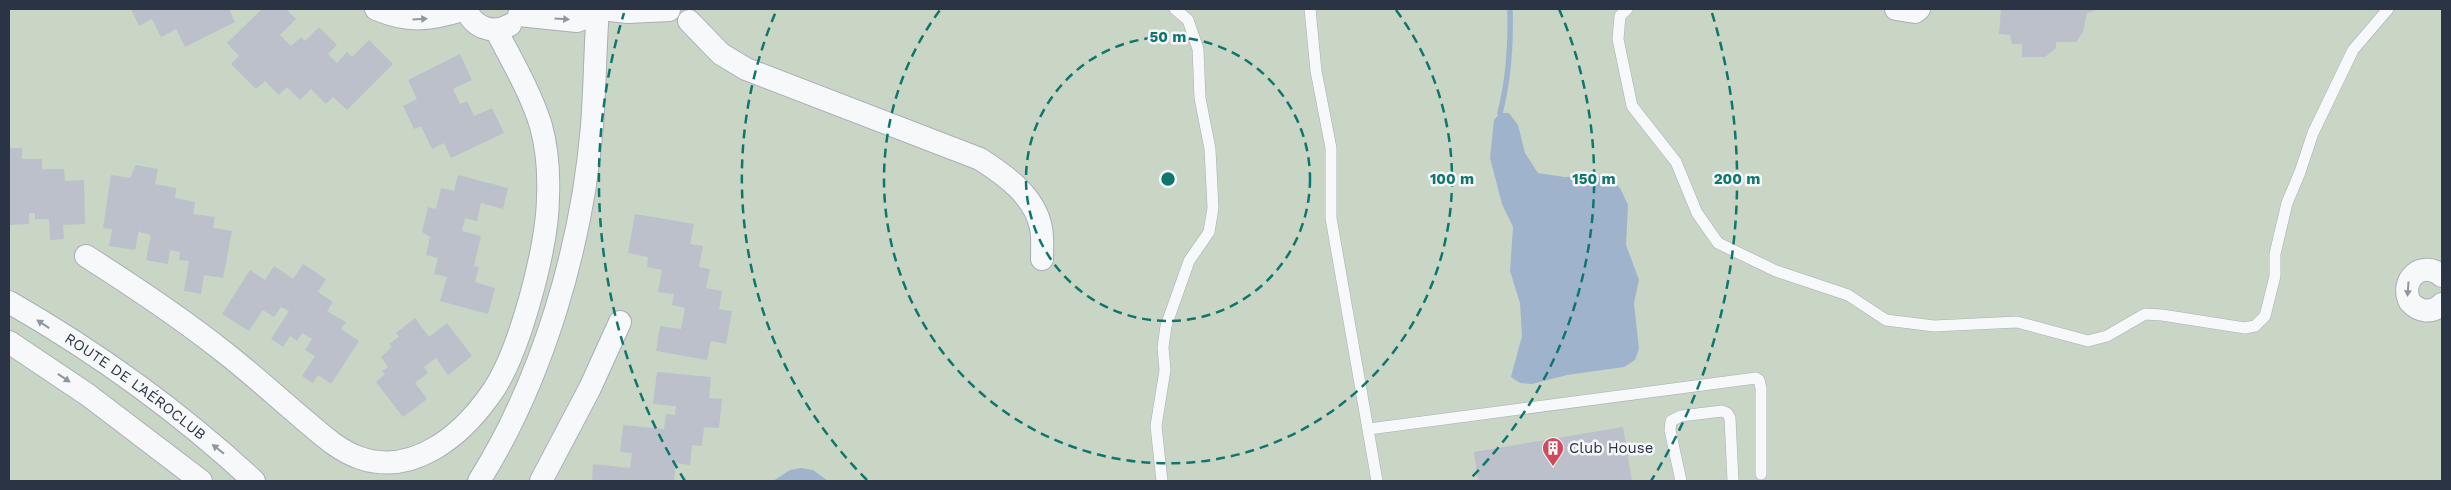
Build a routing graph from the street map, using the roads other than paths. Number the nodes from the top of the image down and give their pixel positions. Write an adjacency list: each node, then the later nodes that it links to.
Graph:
1 (376, 9): 2 (street, one-way to 2)
2 (465, 9): 13 (street)
3 (669, 9): 10 (street); 12 (street)
4 (1175, 9): 27 (lane)
5 (1310, 9): 21 (lane)
6 (1627, 9): 9 (lane)
7 (1896, 9): 8 (street)
8 (1919, 9)
9 (2388, 9)
10 (600, 10): 11 (street, one-way to 10); 25 (street)
11 (520, 12): 13 (street)
12 (694, 15): 15 (street)
13 (496, 30): 14 (street)
14 (86, 256)
15 (1042, 259)
16 (2442, 276): 18 (street, one-way to 18)
17 (9, 302): 24 (street, ROUTE DE L’AÉROCLUB, one-way to 17)
18 (2440, 308)
19 (620, 322): 26 (street)
20 (9, 342): 23 (street, one-way to 23)
21 (1369, 429): 22 (lane); 28 (lane)
22 (1761, 474)
23 (201, 481)
24 (254, 481)
25 (479, 481)
26 (541, 481)
27 (1162, 481)
28 (1377, 481)
29 (1681, 481): 30 (lane)
30 (1733, 481)

